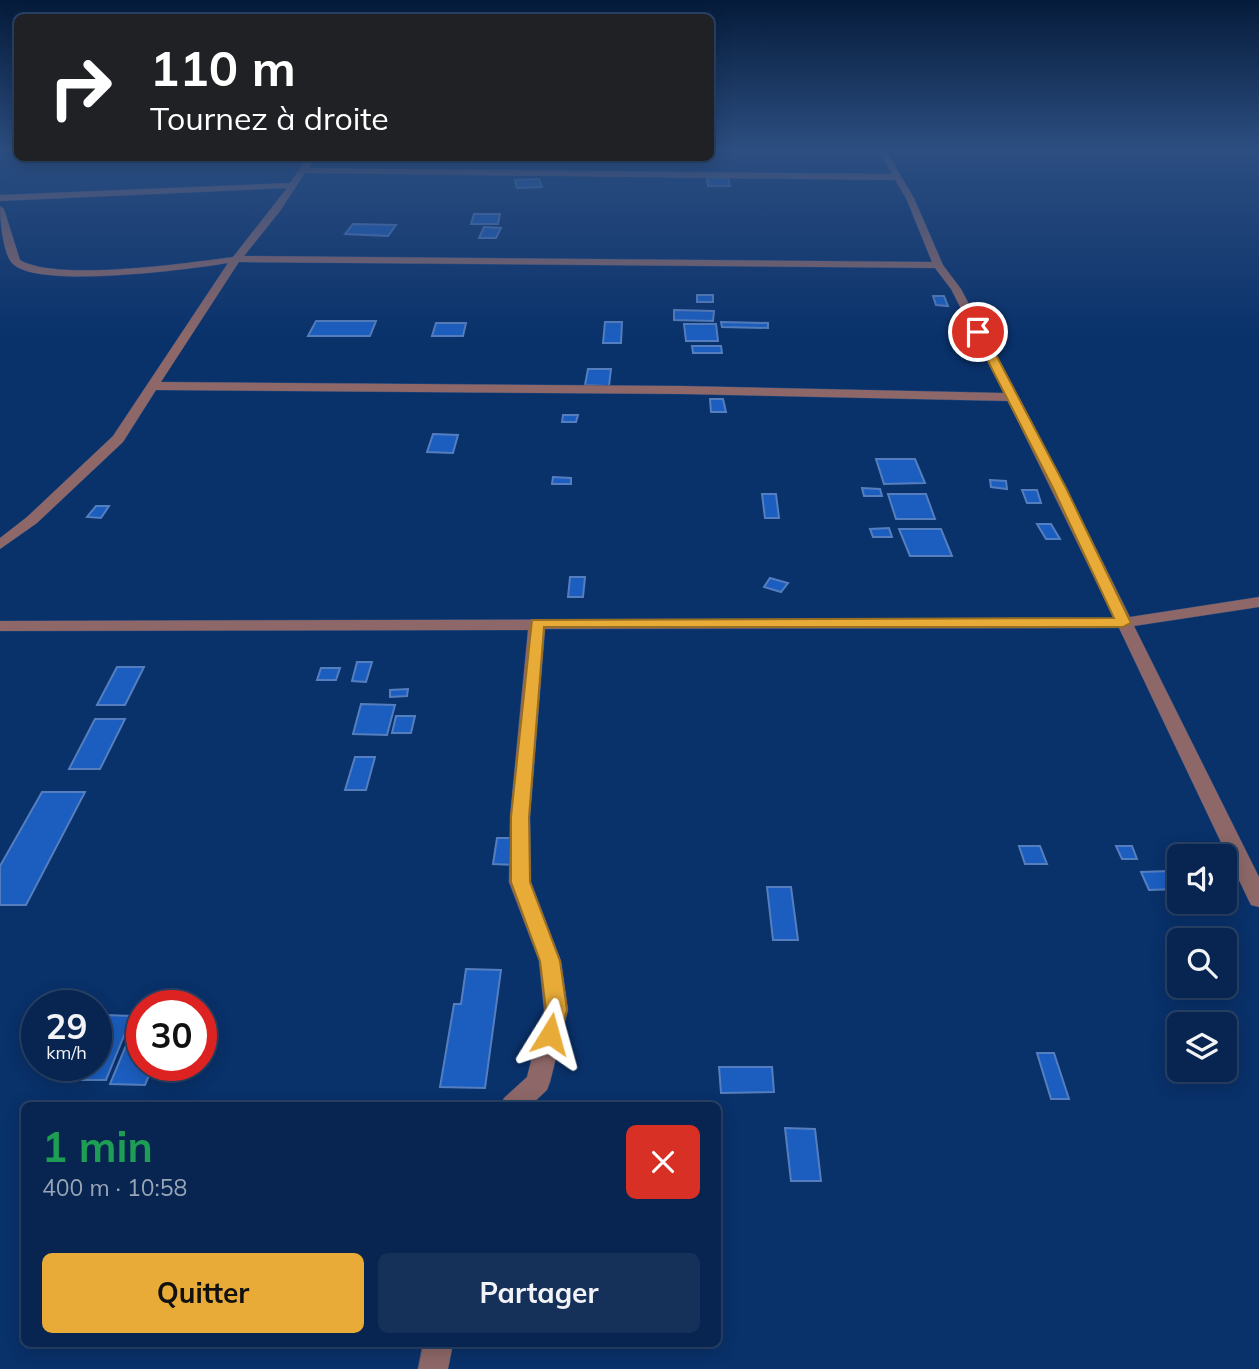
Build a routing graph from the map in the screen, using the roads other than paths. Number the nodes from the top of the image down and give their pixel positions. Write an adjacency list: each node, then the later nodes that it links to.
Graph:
1 (1, 212): 4 (street)
2 (273, 212): 4 (street)
3 (916, 212): 5 (street)
4 (236, 259): 5 (street); 6 (street)
5 (938, 265): 7 (street)
6 (153, 386): 7 (street); 8 (street)
7 (1012, 397): 11 (street)
8 (0, 545)
9 (1259, 602): 11 (street)
10 (537, 623): 11 (street); 12 (street); 14 (street)
11 (1123, 623): 13 (street)
12 (0, 626)
13 (1259, 899)
14 (517, 1102)
15 (437, 1347): 16 (street)
16 (433, 1369)

